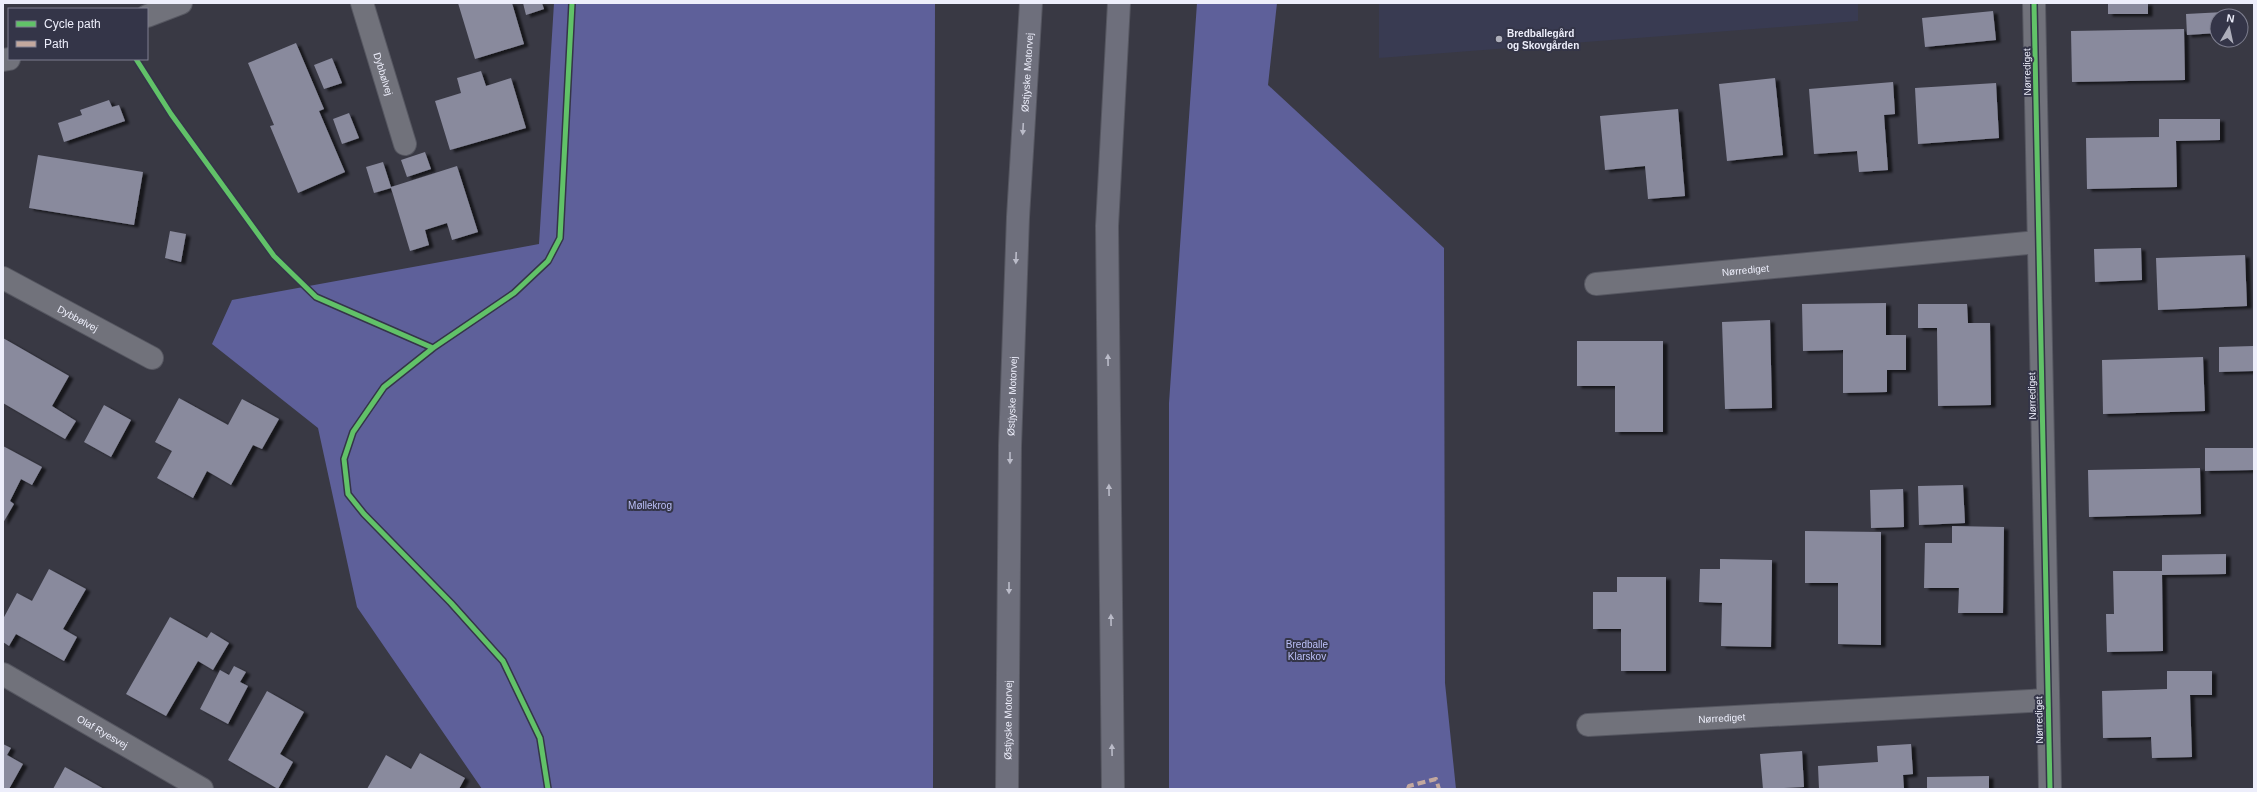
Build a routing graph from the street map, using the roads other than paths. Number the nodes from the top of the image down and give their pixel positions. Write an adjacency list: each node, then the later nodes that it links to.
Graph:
1 (181, 3): 6 (street)
2 (362, 3): 7 (street, Dybbølvej)
3 (1031, 3): 16 (highway, Østjyske Motorvej, one-way to 16)
4 (1119, 3): 17 (highway, one-way to 4)
5 (2034, 3): 8 (street, Nørrediget)
6 (148, 16)
7 (405, 144)
8 (2038, 242): 10 (street, Nørrediget); 13 (street, Nørrediget)
9 (3, 278): 11 (street, Dybbølvej)
10 (1596, 284)
11 (152, 358)
12 (3, 674): 15 (street, Olaf Ryesvej)
13 (2048, 700): 14 (street, Nørrediget); 18 (street, Nørrediget)
14 (1588, 725)
15 (202, 789)
16 (1007, 789)
17 (1113, 789)
18 (2050, 789)

